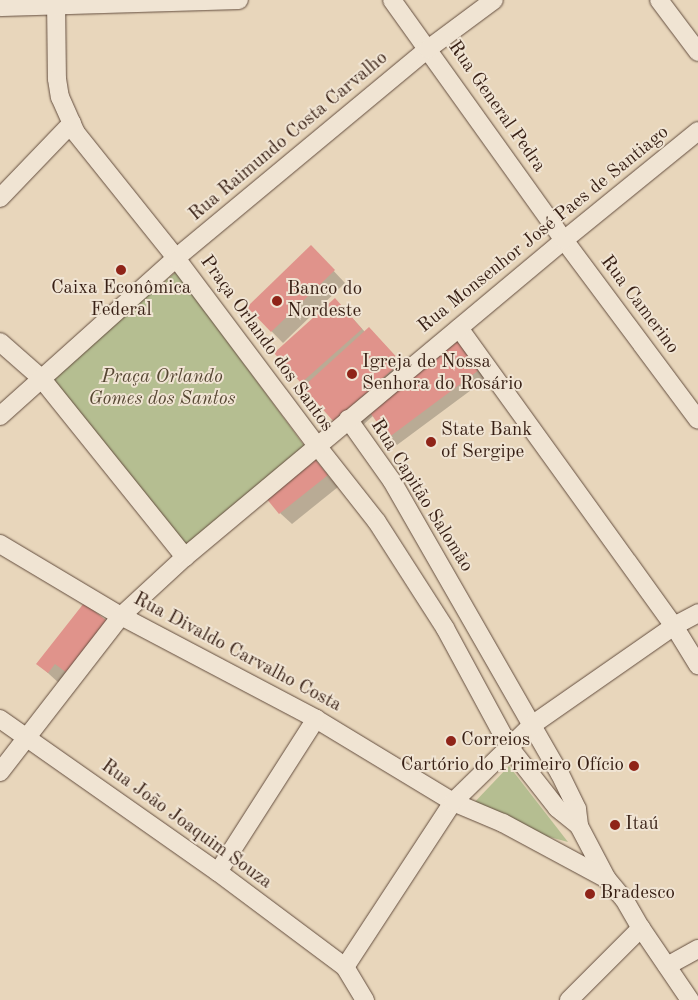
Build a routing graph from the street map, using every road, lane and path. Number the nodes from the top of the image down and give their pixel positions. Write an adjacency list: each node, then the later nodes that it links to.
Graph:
1 (239, 0): 5 (street)
2 (392, 0): 7 (street, Rua General Pedra)
3 (494, 0): 7 (street, Rua Raimundo Costa Carvalho)
4 (659, 0): 8 (street)
5 (56, 3): 6 (street); 9 (street)
6 (0, 7)
7 (428, 49): 12 (street, Rua General Pedra); 13 (street, Rua Raimundo Costa Carvalho)
8 (698, 52)
9 (72, 123): 11 (street); 13 (street)
10 (698, 131): 12 (street, Rua Monsenhor José Paes de Santiago)
11 (0, 198)
12 (564, 240): 14 (street, Rua Monsenhor José Paes de Santiago); 19 (street, Rua Camerino)
13 (176, 258): 16 (street, Praça Orlando dos Santos); 20 (street, Praça Orlando dos Santos)
14 (459, 328): 18 (street, Rua Monsenhor José Paes de Santiago); 25 (street)
15 (0, 342): 16 (street)
16 (41, 378): 17 (street, Praça Orlando dos Santos); 22 (street)
17 (0, 416)
18 (348, 420): 20 (street, Rua Capitão Salomão); 29 (street, Rua Capitão Salomão)
19 (698, 420)
20 (318, 447): 22 (street, Praça Orlando dos Santos); 31 (street, Rua Capitão Salomão)
21 (0, 544): 24 (street, Rua Divaldo Carvalho Costa)
22 (186, 556): 24 (street, Praça Orlando dos Santos)
23 (698, 613): 25 (street)
24 (121, 616): 28 (street, Rua Divaldo Carvalho Costa); 30 (street, Praça Orlando dos Santos)
25 (674, 626): 26 (street); 29 (street)
26 (698, 665)
27 (0, 719): 30 (street, Rua João Joaquim Souza)
28 (316, 719): 33 (street, Rua Divaldo Carvalho Costa); 35 (street)
29 (532, 725): 31 (street); 34 (street, Rua Capitão Salomão)
30 (27, 738): 32 (street, Praça Orlando dos Santos); 35 (street, Rua João Joaquim Souza)
31 (510, 748): 33 (street); 34 (street, Rua Capitão Salomão)
32 (0, 772)
33 (453, 802): 36 (street, Rua Divaldo Carvalho Costa); 40 (street)
34 (579, 826): 36 (street, Rua Capitão Salomão)
35 (218, 872): 40 (street, Rua João Joaquim Souza)
36 (607, 879): 37 (street, Rua Capitão Salomão)
37 (641, 928): 39 (street, Rua Capitão Salomão); 42 (street)
38 (698, 949): 39 (street)
39 (667, 966): 43 (street, Rua Capitão Salomão)
40 (345, 967): 41 (street)
41 (365, 1000)
42 (569, 1000)
43 (690, 1000)

